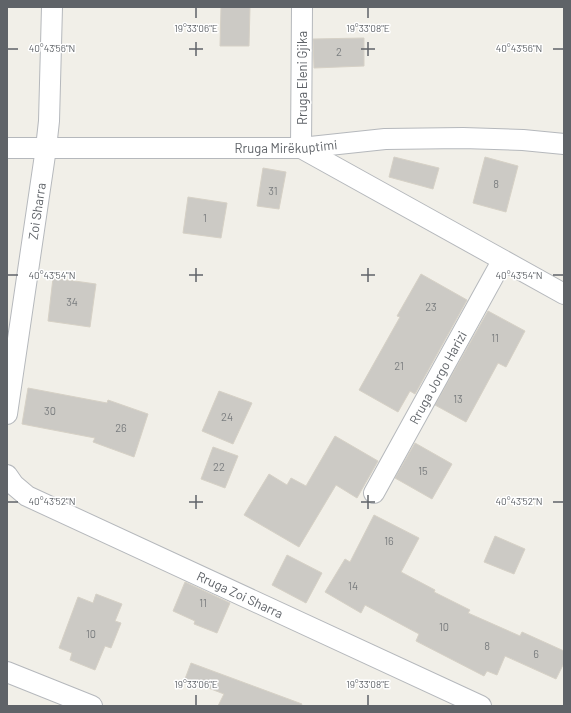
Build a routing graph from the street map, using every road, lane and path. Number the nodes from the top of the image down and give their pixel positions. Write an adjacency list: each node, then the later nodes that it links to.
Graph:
1 (52, 7): 5 (street, Zoi Sharra)
2 (302, 7): 6 (street, Rruga Eleni Gjika)
3 (564, 144): 6 (street, Rruga Mirëkuptimi)
4 (7, 148): 5 (street, Rruga Mirëkuptimi)
5 (46, 148): 6 (street, Rruga Mirëkuptimi); 9 (street, Zoi Sharra)
6 (301, 148): 7 (street)
7 (502, 261): 8 (street); 11 (street, Rruga Jorgo Harizi)
8 (564, 294)
9 (7, 414)
10 (7, 474): 14 (street, Rruga Zoi Sharra)
11 (374, 494)
12 (7, 672): 13 (street)
13 (92, 706)
14 (481, 706)

